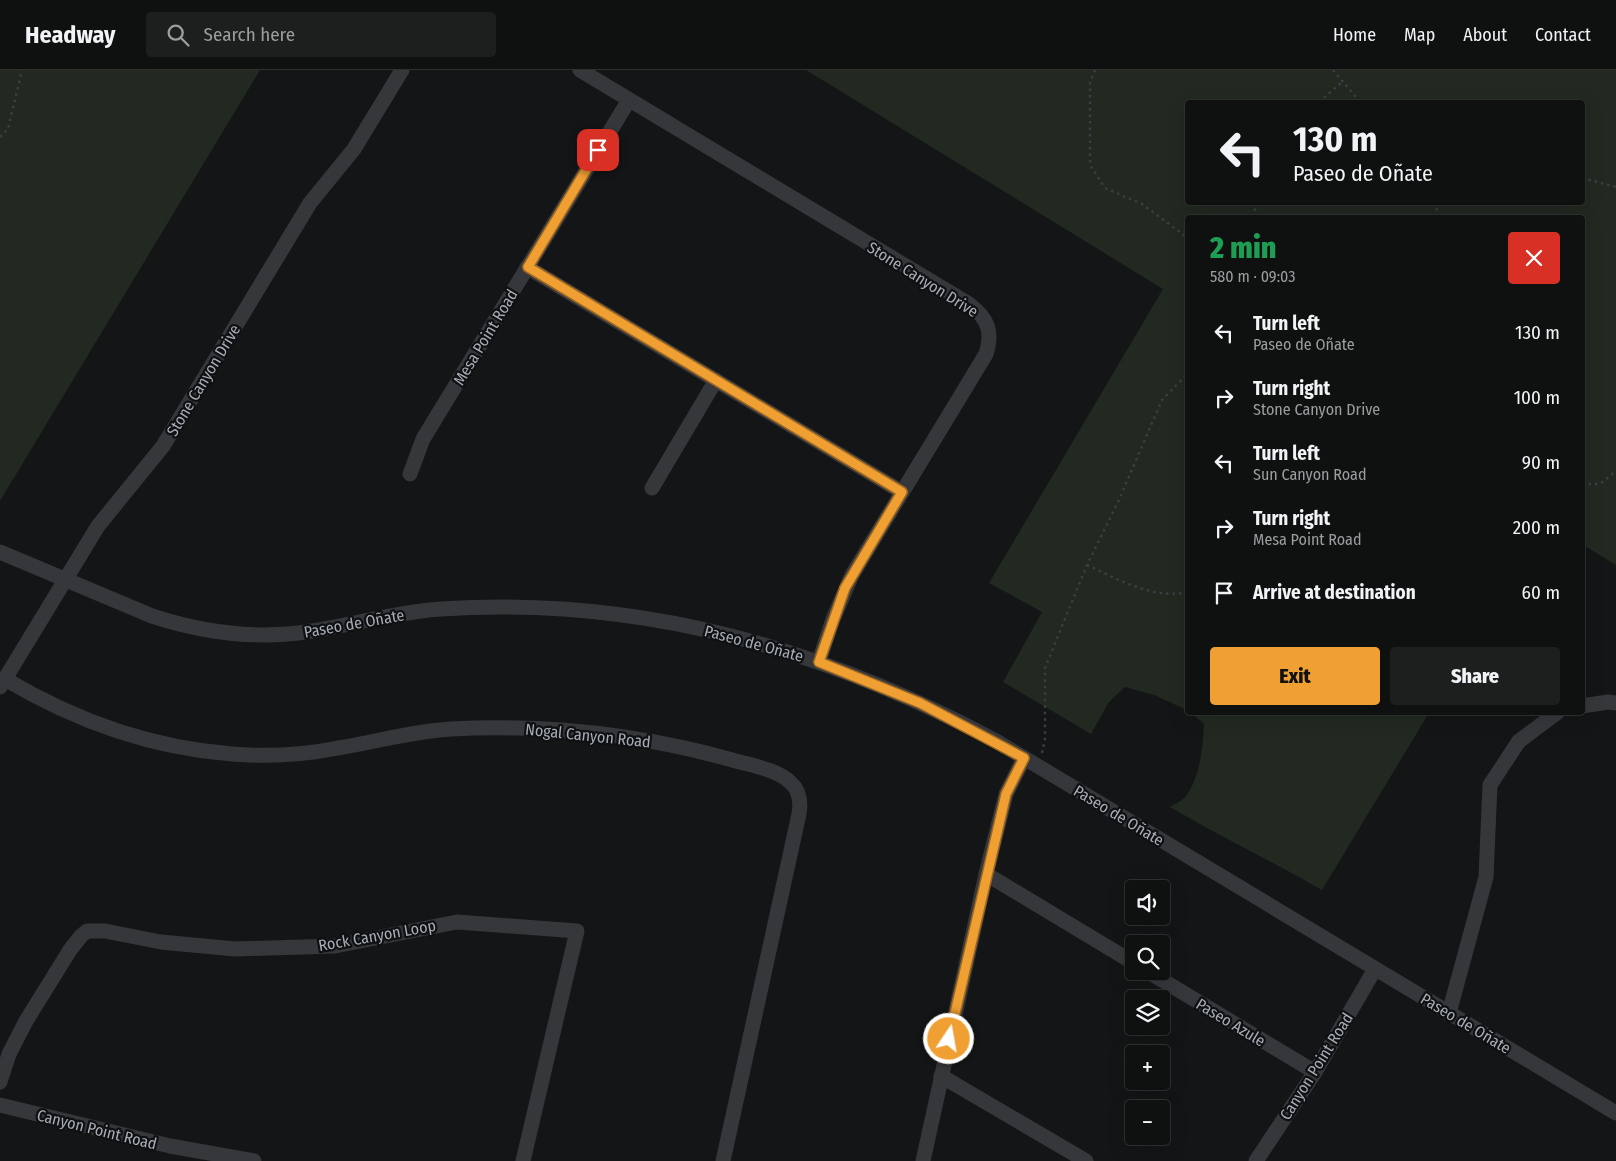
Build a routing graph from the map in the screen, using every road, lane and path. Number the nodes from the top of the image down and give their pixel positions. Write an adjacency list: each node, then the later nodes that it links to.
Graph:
1 (22, 70): 10 (path)
2 (402, 70): 24 (street, Stone Canyon Drive)
3 (580, 70): 7 (street, Stone Canyon Drive)
4 (1095, 70): 13 (path)
5 (1333, 70): 6 (path)
6 (1342, 81): 8 (path); 9 (path)
7 (629, 100): 14 (street, Mesa Point Road); 21 (street, Stone Canyon Drive)
8 (1321, 100)
9 (1358, 100)
10 (0, 137)
11 (1585, 179): 12 (path)
12 (1616, 187)
13 (1185, 236)
14 (528, 267): 16 (street); 18 (street, Mesa Point Road)
15 (1185, 376): 23 (path)
16 (716, 380): 20 (street); 21 (street)
17 (1616, 471): 19 (path)
18 (410, 474)
19 (1585, 484)
20 (652, 488)
21 (902, 492): 26 (street, Stone Canyon Drive)
22 (0, 552): 24 (street, Paseo de Oñate)
23 (1087, 565): 25 (path); 32 (path)
24 (65, 580): 26 (street, Paseo de Oñate); 27 (street, Stone Canyon Drive)
25 (1185, 592)
26 (819, 662): 31 (street, Paseo de Oñate)
27 (2, 683): 45 (street, Nogal Canyon Road)
28 (1616, 704): 29 (street)
29 (1585, 706)
30 (1554, 715): 37 (street)
31 (1024, 758): 32 (street, Paseo de Oñate); 33 (street)
32 (1040, 767): 35 (street, Paseo de Oñate)
33 (986, 874): 34 (street); 39 (street)
34 (1125, 958)
35 (1374, 969): 37 (street, Paseo de Oñate); 38 (street, Canyon Point Road)
36 (1162, 980): 38 (street, Paseo Azule)
37 (1450, 1013): 42 (street, Paseo de Oñate)
38 (1315, 1072): 48 (street, Canyon Point Road)
39 (941, 1076): 46 (street); 47 (street)
40 (0, 1082): 44 (street, Rock Canyon Loop)
41 (0, 1105): 43 (street, Canyon Point Road)
42 (1616, 1113)
43 (254, 1161)
44 (523, 1161)
45 (723, 1161)
46 (923, 1161)
47 (1086, 1161)
48 (1256, 1161)

